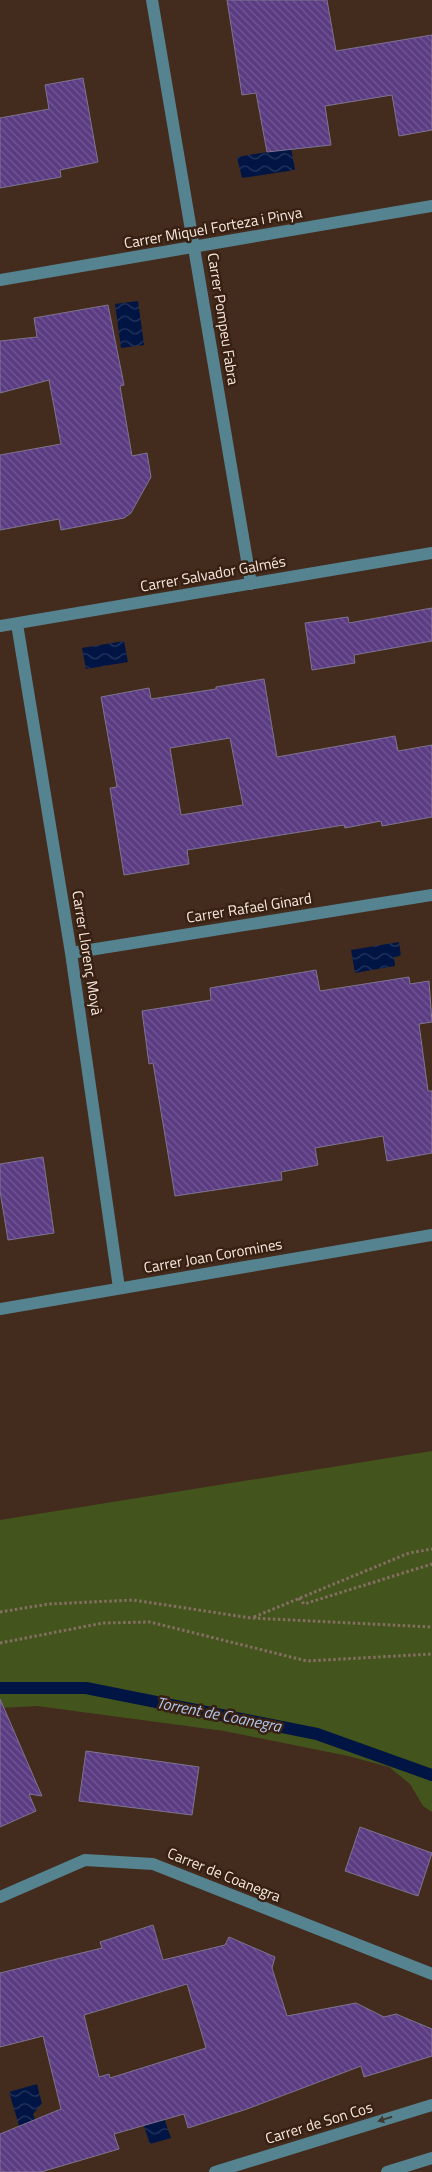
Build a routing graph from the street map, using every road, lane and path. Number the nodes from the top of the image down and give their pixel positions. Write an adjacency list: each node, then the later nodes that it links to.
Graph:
1 (152, 0): 3 (street, Carrer Pompeu Fabra)
2 (432, 206): 3 (street, Carrer Miquel Forteza i Pinya)
3 (195, 248): 4 (street, Carrer Miquel Forteza i Pinya); 6 (street, Carrer Pompeu Fabra)
4 (0, 280)
5 (432, 553): 6 (street, Carrer Salvador Galmés)
6 (251, 584): 7 (street, Carrer Salvador Galmés)
7 (17, 624): 8 (street, Carrer Salvador Galmés); 10 (street, Carrer Llorenç Moyà)
8 (0, 626)
9 (432, 896): 10 (street, Carrer Rafael Ginard)
10 (71, 953): 12 (street, Carrer Llorenç Moyà)
11 (432, 1235): 12 (street, Carrer Joan Coromines)
12 (119, 1288): 13 (street, Carrer Joan Coromines)
13 (0, 1309)
14 (432, 1549): 16 (path)
15 (432, 1564): 16 (path)
16 (299, 1598): 18 (path)
17 (0, 1612): 18 (path)
18 (251, 1618): 19 (path)
19 (432, 1627)
20 (0, 1643): 21 (path)
21 (432, 1654)
22 (0, 1897): 23 (street, Carrer de Coanegra)
23 (432, 1974)
24 (432, 2105): 26 (street, Carrer de Son Cos, one-way to 26)
25 (432, 2158): 27 (street)
26 (215, 2172)
27 (386, 2172)

